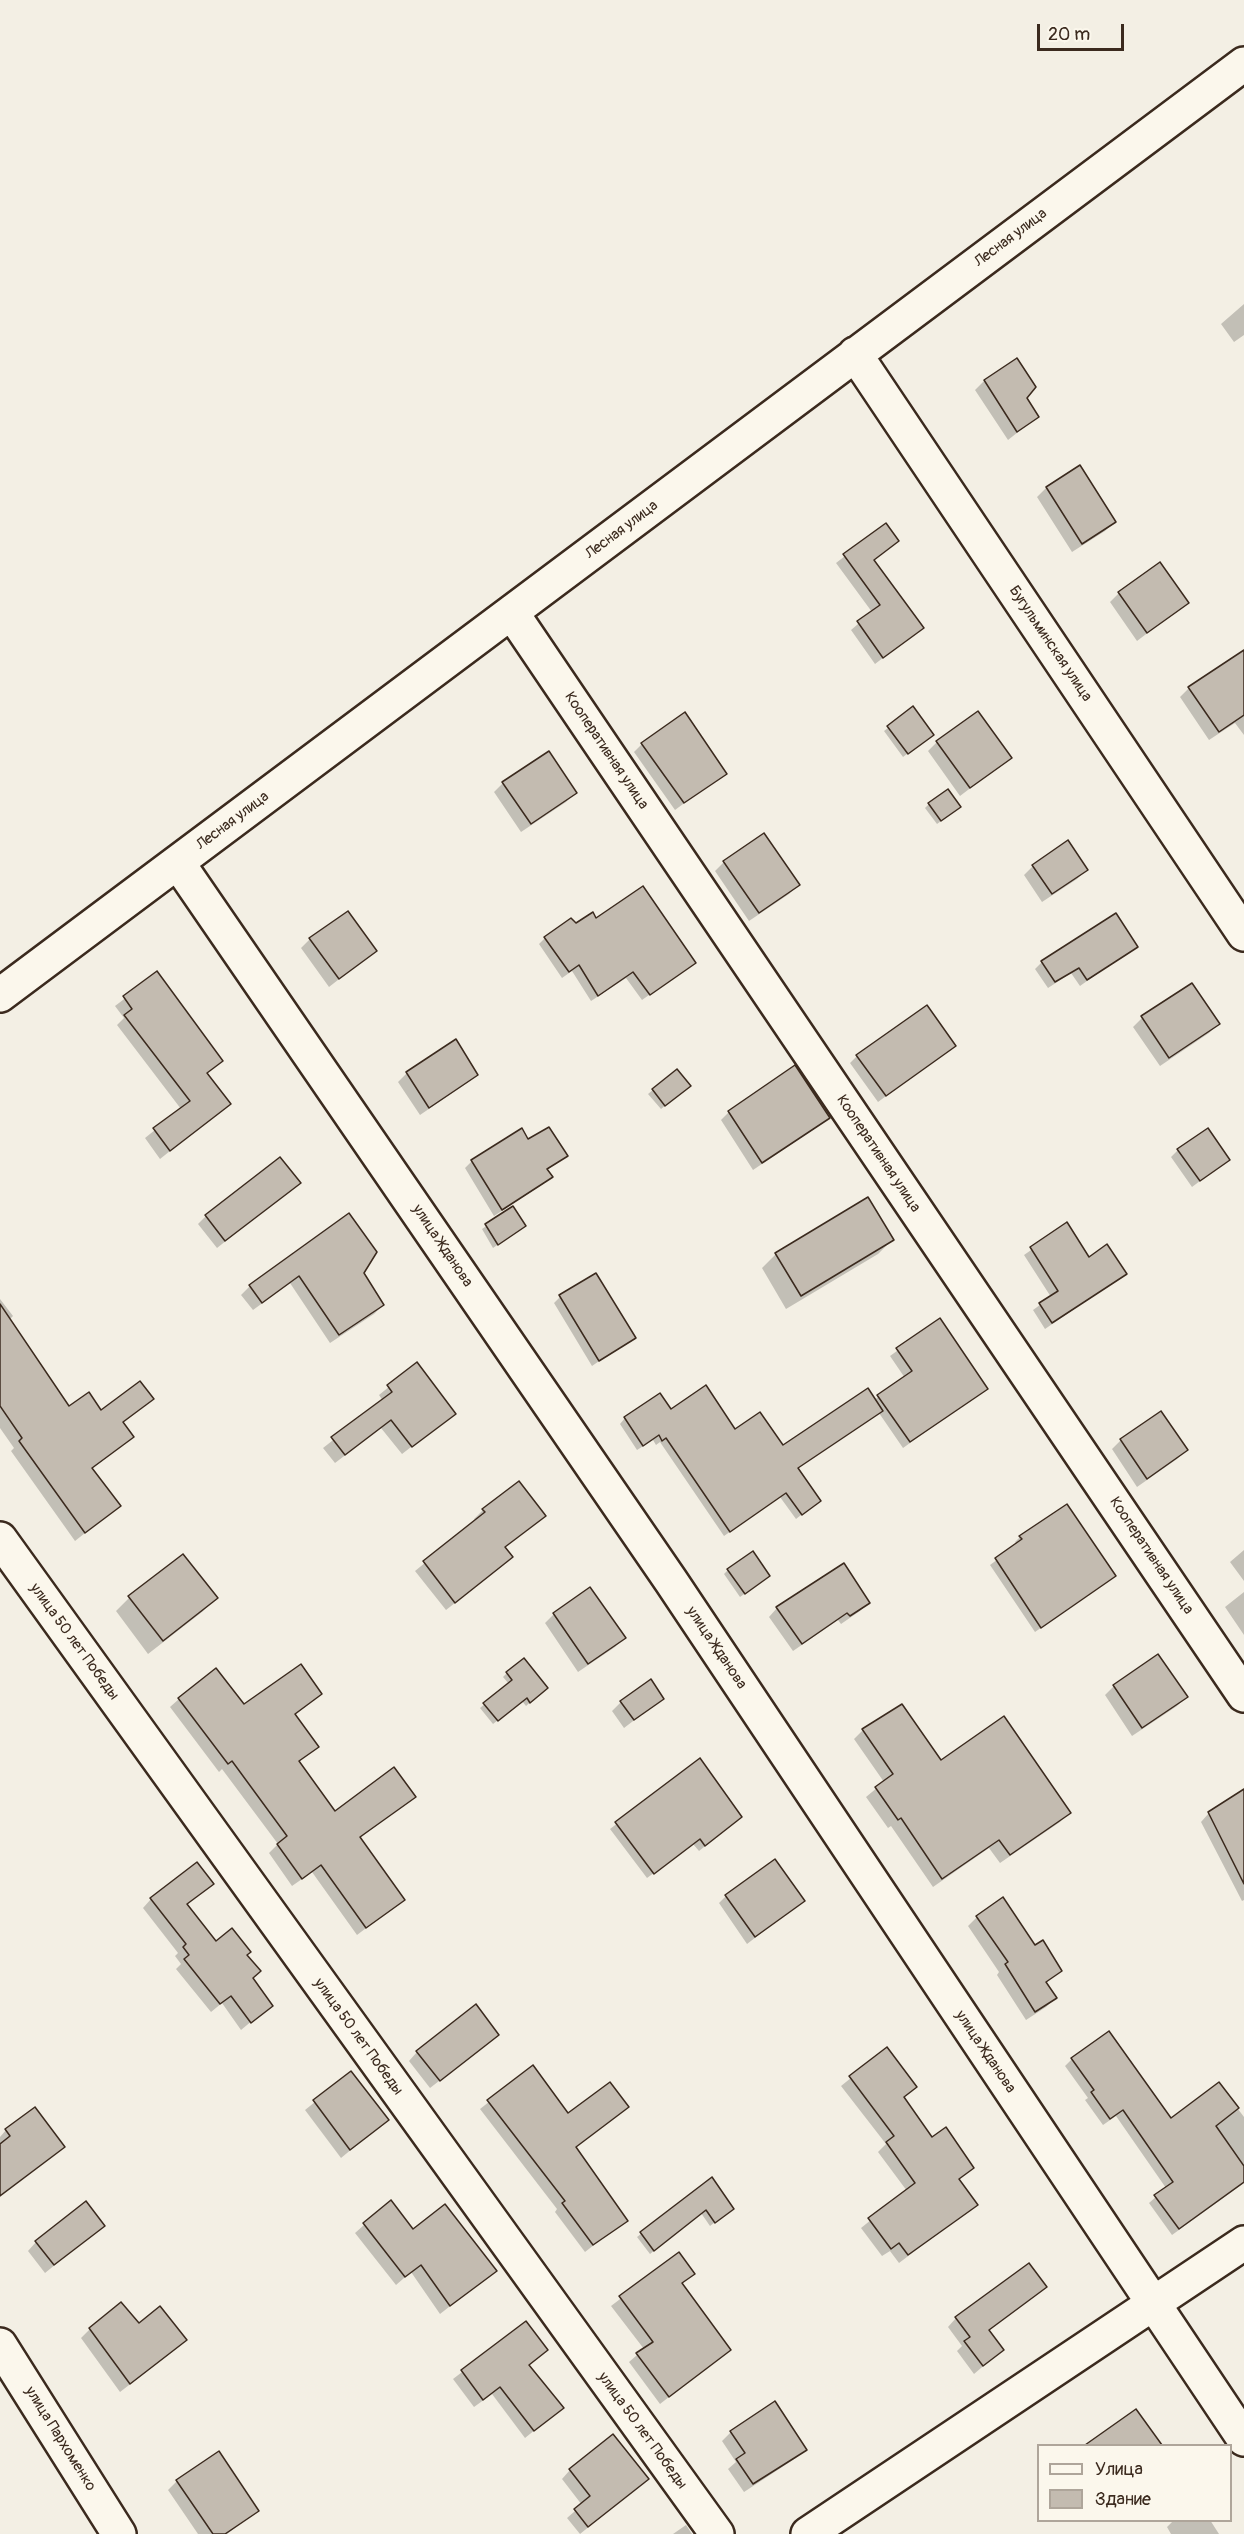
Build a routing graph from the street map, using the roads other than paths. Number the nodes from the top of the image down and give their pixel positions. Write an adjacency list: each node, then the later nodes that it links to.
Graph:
1 (1241, 71): 2 (street, Лесная улица)
2 (855, 354): 3 (street, Лесная улица); 5 (street, Бугульминская улица)
3 (512, 613): 4 (street, Лесная улица); 8 (street, Кооперативная улица)
4 (178, 863): 6 (street, Лесная улица); 10 (street, улица Жданова)
5 (1244, 934)
6 (0, 995)
7 (0, 1539): 14 (street, улица 50 лет Победы)
8 (1244, 1695)
9 (1244, 2243): 10 (street)
10 (1154, 2304): 12 (street, улица Жданова); 15 (street)
11 (0, 2345): 13 (street, улица Пархоменко)
12 (1244, 2439)
13 (118, 2534)
14 (717, 2534)
15 (808, 2534)

